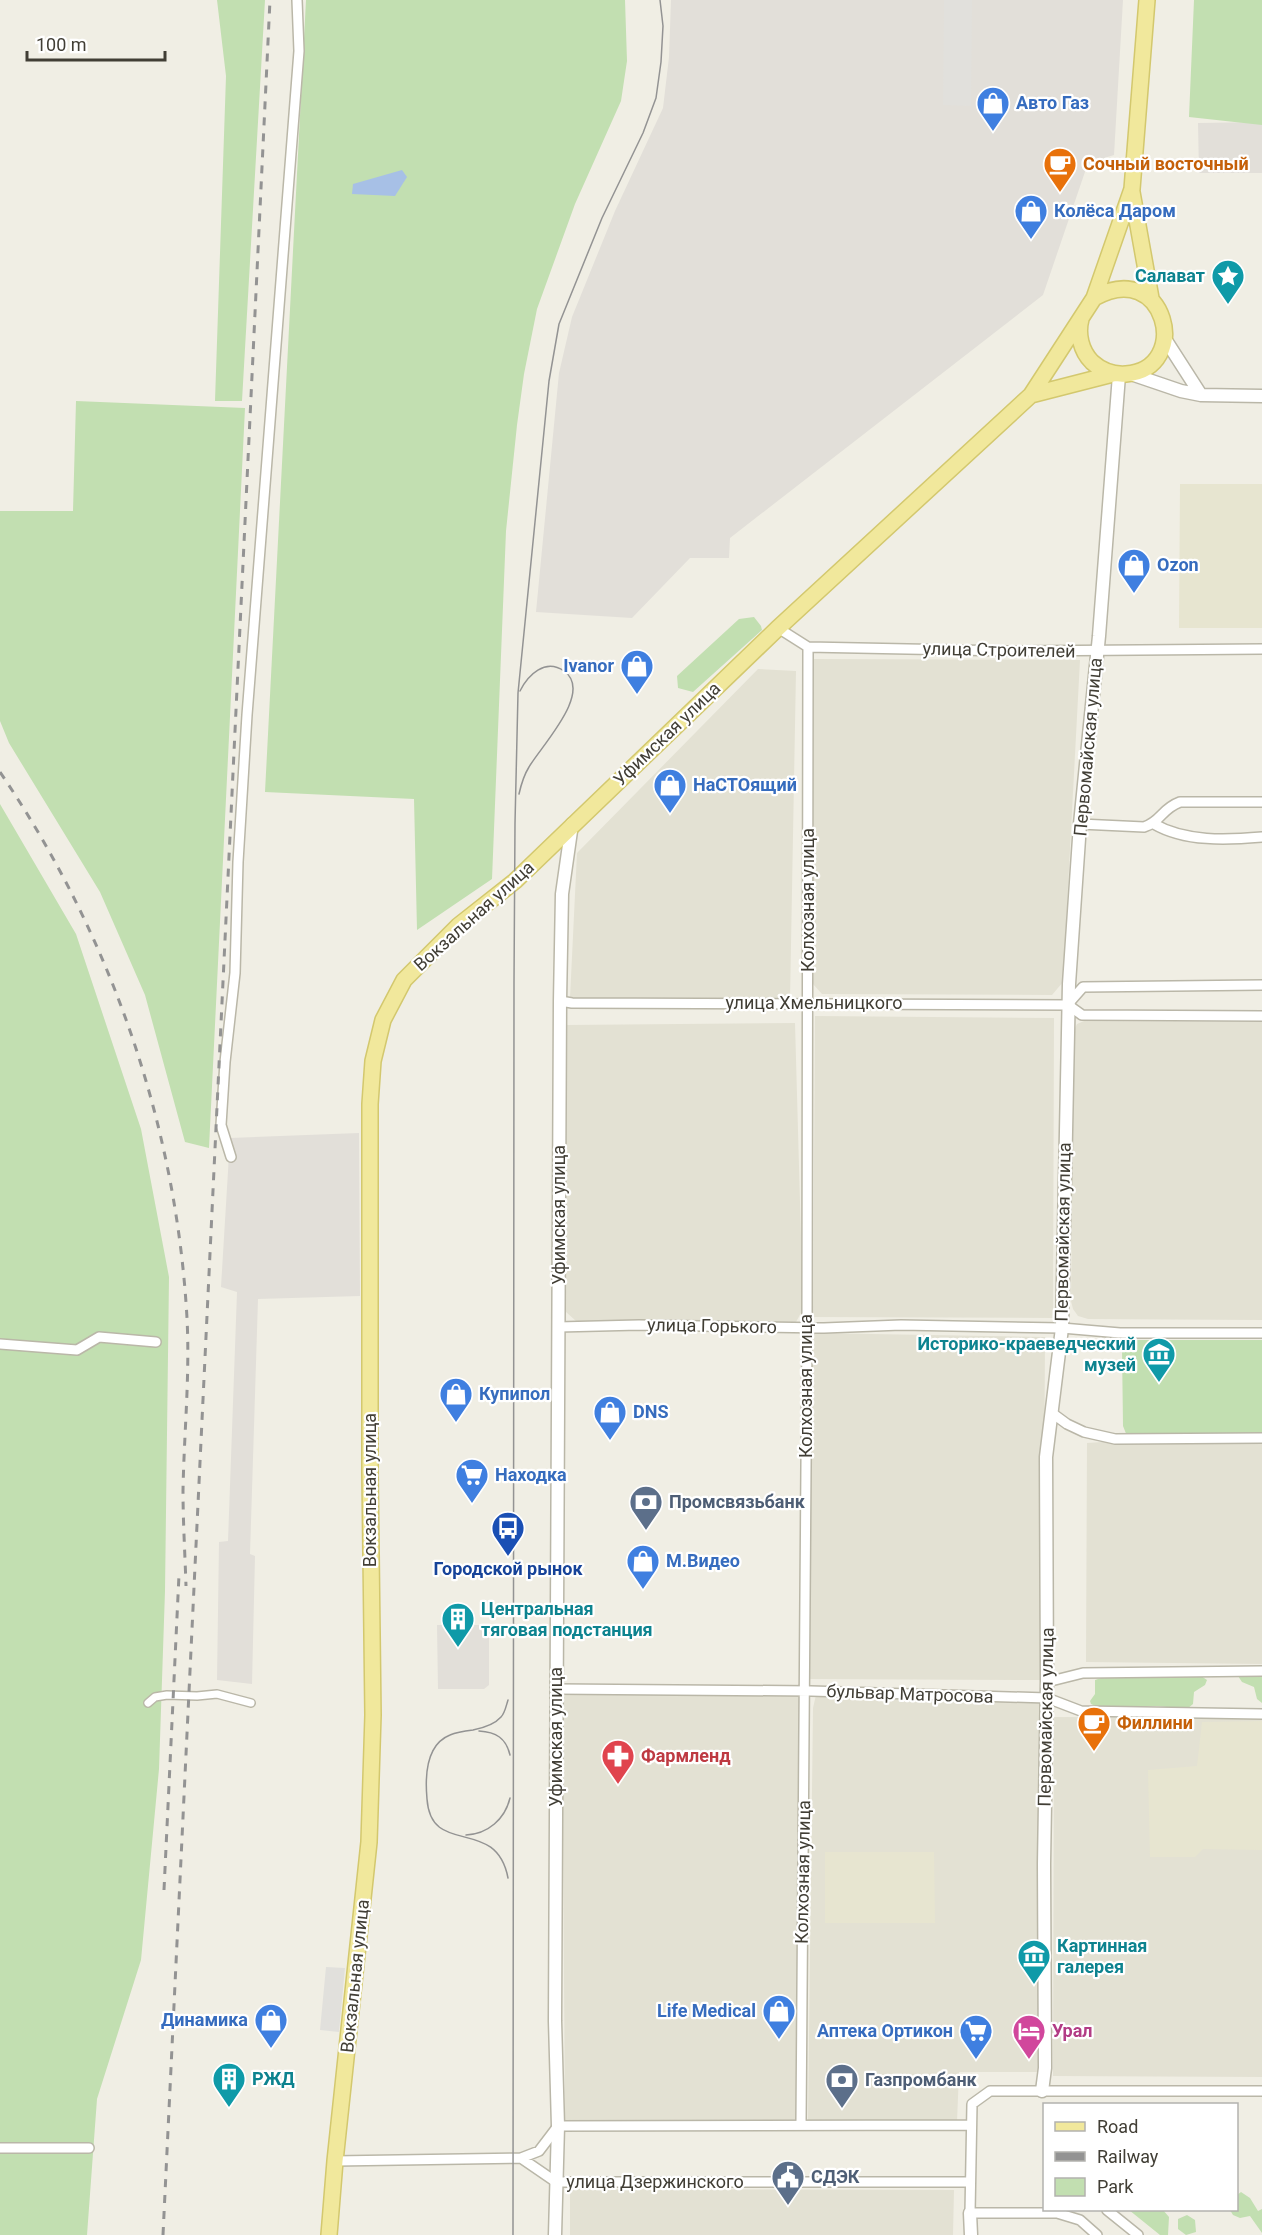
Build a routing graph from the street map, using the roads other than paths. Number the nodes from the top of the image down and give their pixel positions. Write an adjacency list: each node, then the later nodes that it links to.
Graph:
1 (297, 0): 26 (street)
2 (1147, 0): 3 (main road)
3 (1132, 189): 4 (main road); 5 (main road)
4 (1094, 298): 5 (main road); 6 (main road)
5 (1151, 298): 7 (main road)
6 (1083, 313): 8 (main road); 9 (main road)
7 (1165, 339): 8 (main road); 10 (street)
8 (1121, 374): 9 (main road); 10 (street); 15 (street, Первомайская улица)
9 (1031, 395): 12 (main road, Уфимская улица)
10 (1201, 395): 11 (street)
11 (1262, 396)
12 (778, 628): 13 (street); 17 (main road, Уфимская улица)
13 (808, 647): 15 (street, улица Строителей); 23 (street, Колхозная улица)
14 (1262, 649): 15 (street, улица Строителей)
15 (1097, 650): 18 (street, Первомайская улица)
16 (1262, 802): 19 (street)
17 (572, 824): 22 (street, Уфимская улица); 51 (main road, Вокзальная улица)
18 (1080, 824): 19 (street); 24 (street, Первомайская улица)
19 (1154, 824): 20 (street)
20 (1262, 837)
21 (1262, 985): 24 (street)
22 (560, 1001): 23 (street, улица Хмельницкого); 27 (street, Уфимская улица)
23 (808, 1002): 24 (street, улица Хмельницкого); 28 (street, Колхозная улица)
24 (1068, 1005): 25 (street, улица Хмельницкого); 29 (street, Первомайская улица)
25 (1262, 1016)
26 (231, 1157)
27 (558, 1327): 28 (street, улица Горького); 37 (street, Уфимская улица)
28 (807, 1328): 29 (street, улица Горького); 38 (street, Колхозная улица)
29 (1062, 1328): 30 (street, улица Горького); 33 (street, Первомайская улица)
30 (1262, 1333)
31 (156, 1342): 32 (street)
32 (0, 1344)
33 (1052, 1413): 34 (street); 36 (street, Первомайская улица)
34 (1262, 1438)
35 (1262, 1671): 36 (street)
36 (1047, 1682): 39 (street, Первомайская улица)
37 (557, 1689): 38 (street, бульвар Матросова); 47 (street, Уфимская улица)
38 (804, 1692): 39 (street, бульвар Матросова); 45 (street, Колхозная улица)
39 (1047, 1698): 42 (street, бульвар Матросова); 43 (street, Первомайская улица)
40 (148, 1703): 41 (street)
41 (251, 1703)
42 (1262, 1714)
43 (1041, 2091): 44 (street); 46 (street)
44 (1262, 2091)
45 (801, 2125): 46 (street); 47 (street)
46 (971, 2125): 53 (street)
47 (558, 2126): 50 (street); 52 (street, Уфимская улица)
48 (0, 2148): 49 (street)
49 (90, 2148)
50 (521, 2158): 51 (street); 52 (street)
51 (335, 2161): 57 (main road, Вокзальная улица)
52 (556, 2182): 53 (street, улица Дзержинского); 58 (street, Уфимская улица)
53 (970, 2182): 56 (street)
54 (1059, 2211): 56 (street); 60 (street)
55 (1108, 2211): 61 (street)
56 (970, 2213): 59 (street)
57 (329, 2235)
58 (555, 2235)
59 (971, 2235)
60 (1097, 2235)
61 (1138, 2235)

